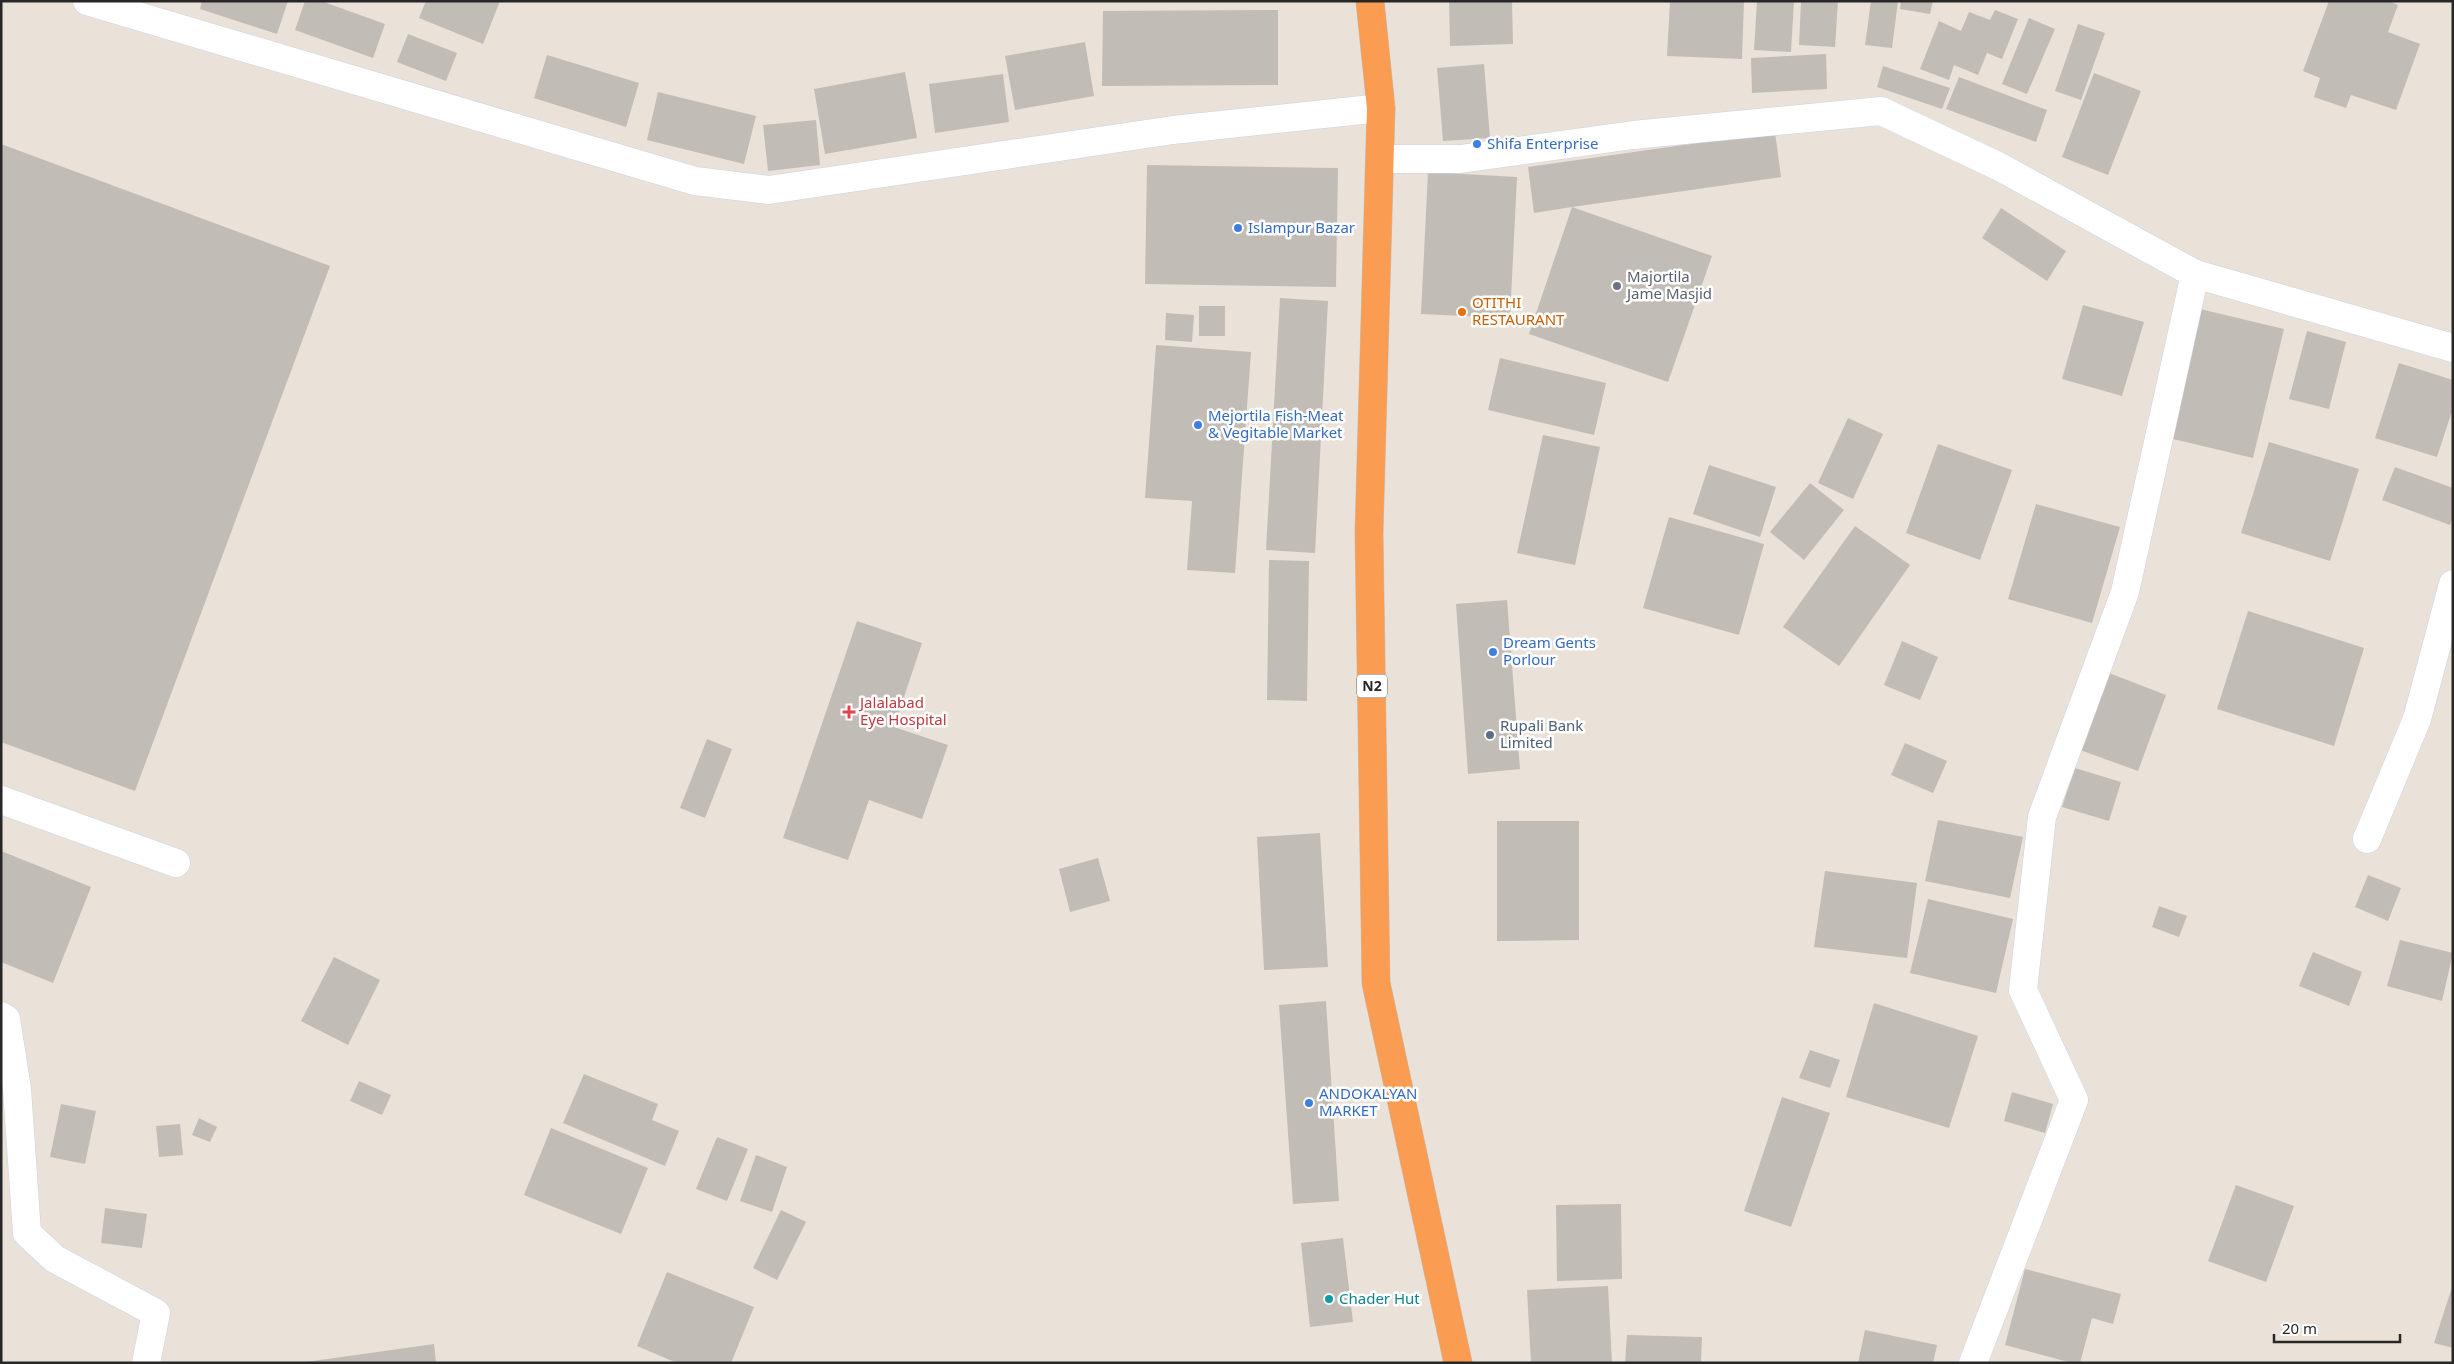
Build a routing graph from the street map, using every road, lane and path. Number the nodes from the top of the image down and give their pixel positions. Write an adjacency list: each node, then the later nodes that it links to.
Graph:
1 (87, 1): 3 (street)
2 (1370, 1): 3 (highway, N2)
3 (1380, 108): 4 (highway, N2)
4 (1380, 159): 5 (street); 13 (highway, N2)
5 (2195, 274): 6 (street); 14 (street)
6 (2453, 348)
7 (2453, 584): 9 (street)
8 (1, 800): 10 (street)
9 (2367, 839)
10 (176, 863)
11 (1, 1016): 12 (street)
12 (146, 1363)
13 (1458, 1363)
14 (1973, 1363)

